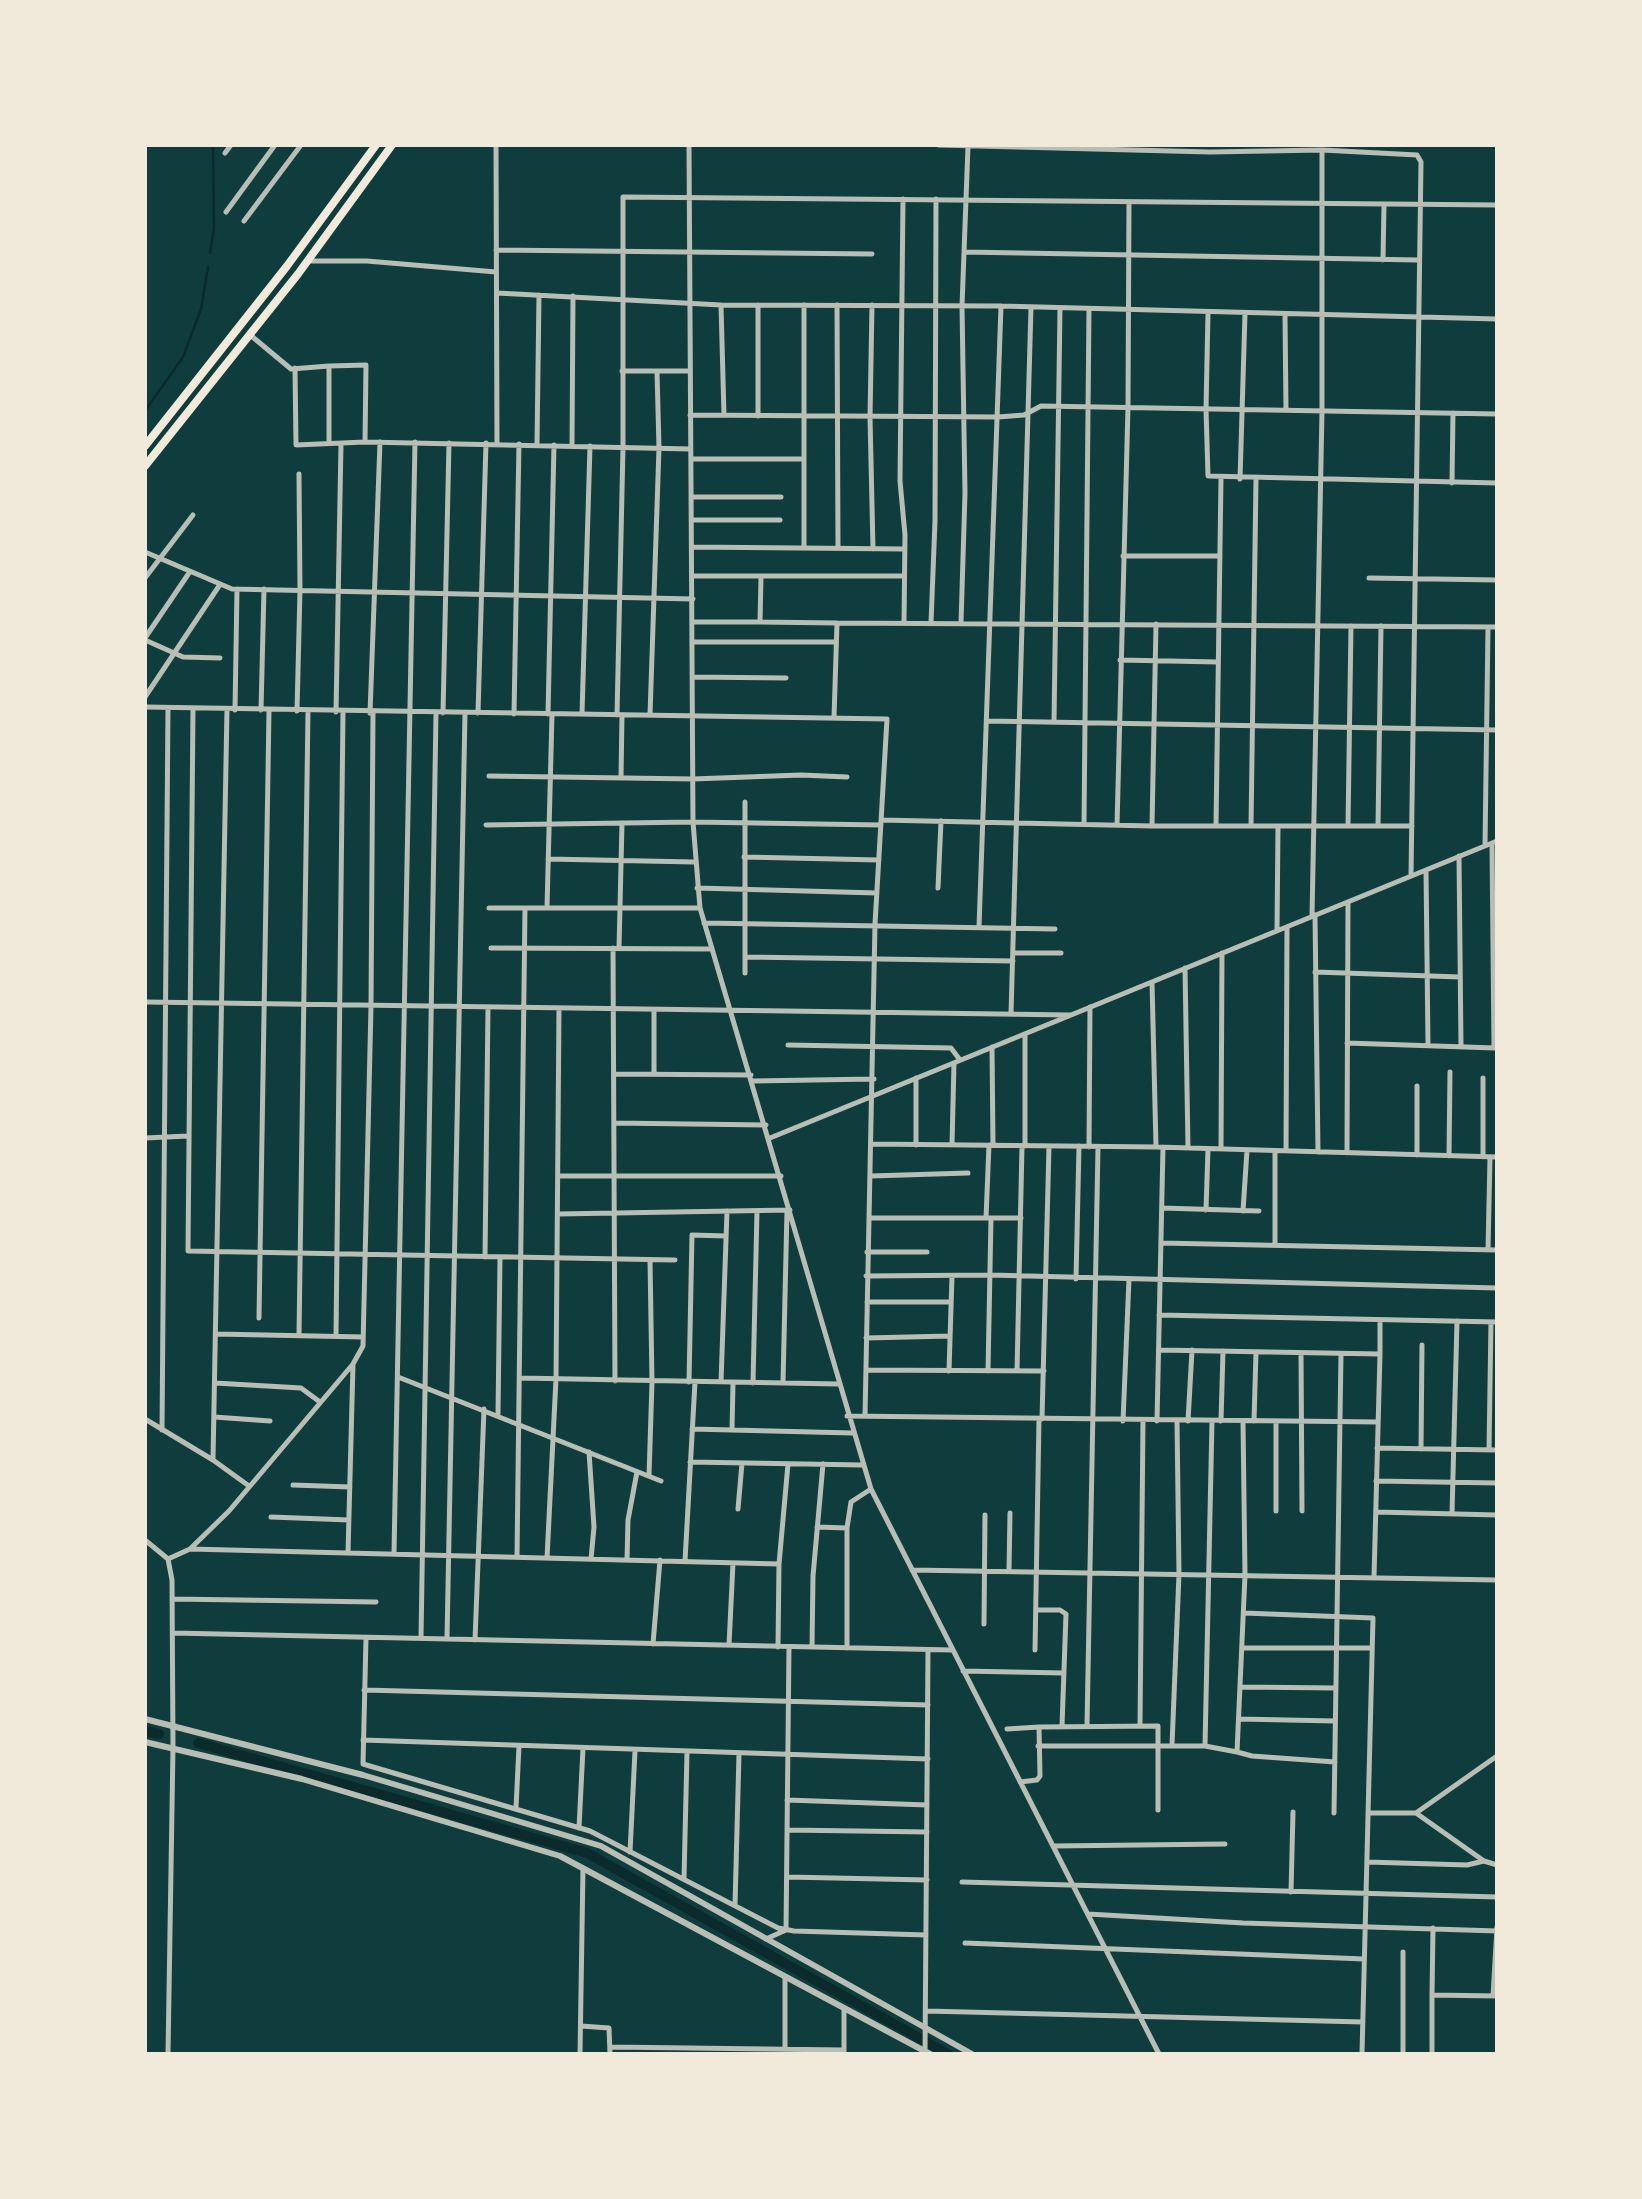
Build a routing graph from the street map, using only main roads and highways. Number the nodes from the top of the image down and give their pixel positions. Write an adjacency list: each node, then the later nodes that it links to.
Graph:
1 (376, 145): 3 (main road)
2 (392, 145): 4 (main road)
3 (145, 446)
4 (145, 466)

